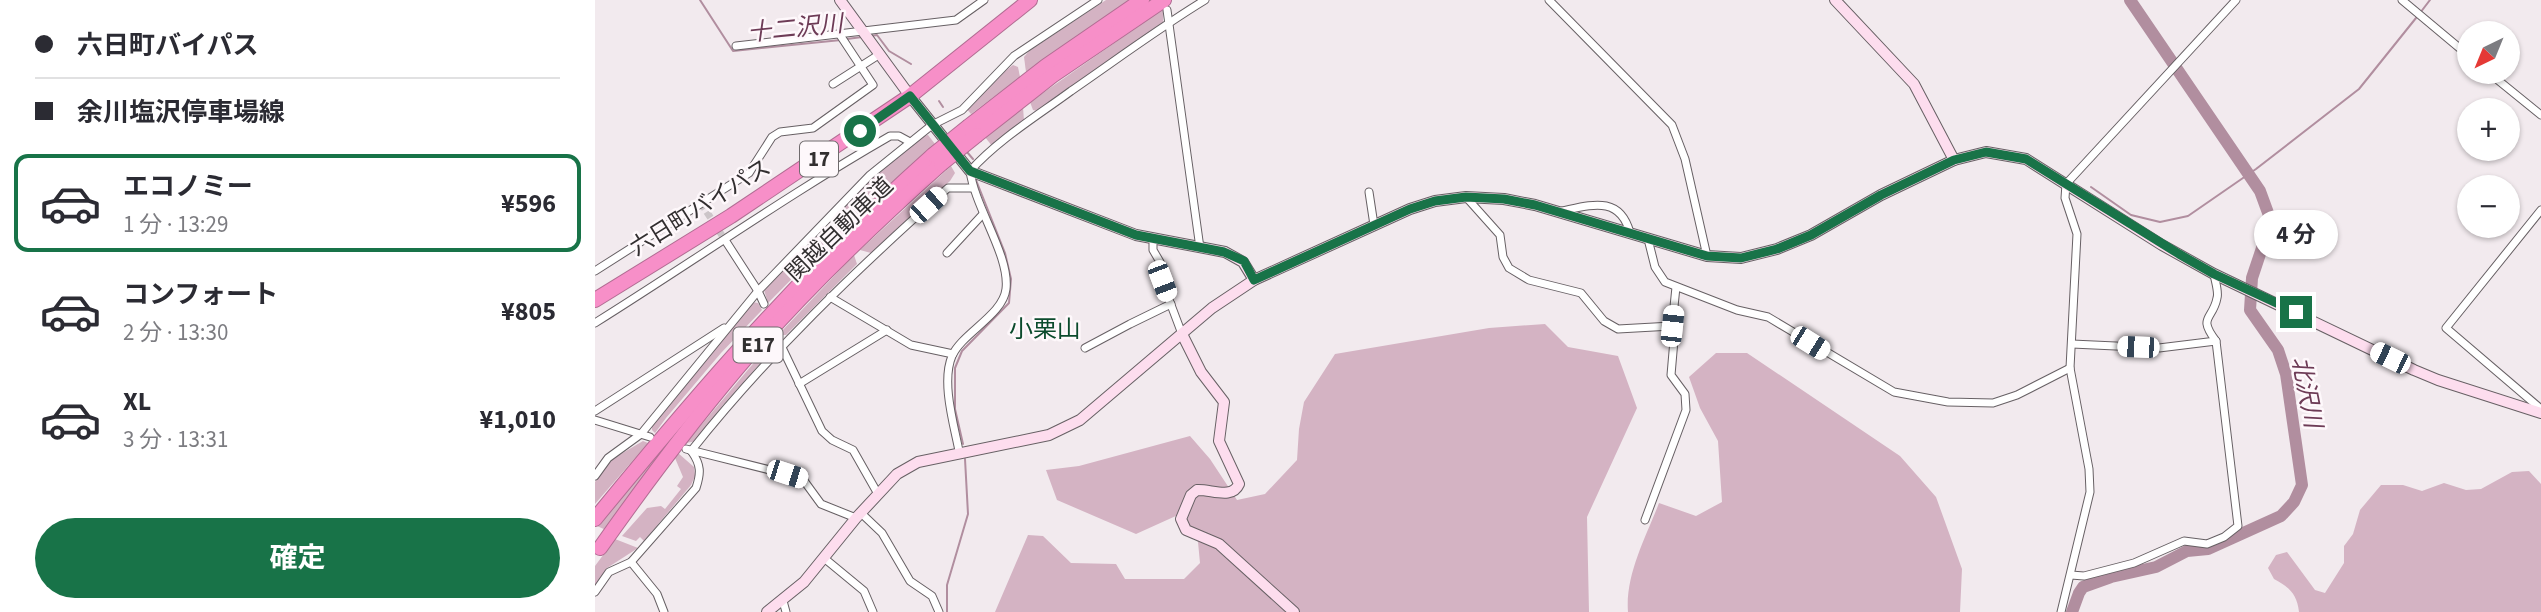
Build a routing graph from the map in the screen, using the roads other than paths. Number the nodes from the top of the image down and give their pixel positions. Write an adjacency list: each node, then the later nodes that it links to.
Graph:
1 (840, 0): 13 (main road)
2 (984, 0): 13 (street)
3 (1030, 0): 21 (highway, 六日町バイパス / 17)
4 (1098, 0): 23 (street)
5 (1142, 0): 24 (highway, 関越自動車道 / E17)
6 (1205, 0): 12 (street)
7 (1549, 0): 43 (street)
8 (1835, 0): 27 (main road)
9 (2236, 0): 29 (street)
10 (2402, 0): 16 (street)
11 (1166, 5): 12 (street); 24 (highway, 関越自動車道 / E17)
12 (1169, 22): 28 (street); 41 (street)
13 (864, 30): 14 (street); 17 (main road)
14 (840, 35): 15 (street); 18 (street)
15 (736, 46)
16 (2457, 46)
17 (880, 54): 18 (street); 21 (main road)
18 (860, 66): 19 (street); 44 (street)
19 (833, 84)
20 (2503, 84): 22 (street)
21 (910, 96): 23 (main road); 50 (highway, 六日町バイパス / 17)
22 (2541, 115)
23 (932, 124): 25 (street); 28 (main road)
24 (973, 130): 26 (highway, 関越自動車道 / E17, bridge)
25 (910, 142): 40 (street); 48 (street)
26 (937, 160): 76 (highway, 関越自動車道 / E17); 78 (highway, 関越自動車道 / E17)
27 (1954, 160): 29 (main road); 43 (main road)
28 (970, 171): 30 (street); 38 (main road)
29 (2066, 184): 45 (main road); 60 (street)
30 (972, 188): 35 (street); 49 (street)
31 (1369, 192): 36 (street)
32 (1466, 197): 34 (main road); 36 (main road); 55 (street)
33 (2541, 210): 67 (street)
34 (1560, 212): 37 (main road); 37 (street)
35 (983, 214): 42 (street); 63 (street)
36 (1374, 225): 46 (main road)
37 (1630, 233): 39 (main road)
38 (1153, 239): 41 (main road); 52 (street)
39 (1648, 239): 43 (main road); 47 (street)
40 (725, 240): 48 (street); 53 (street)
41 (1200, 248): 46 (main road)
42 (947, 253)
43 (1707, 256)
44 (595, 271)
45 (2214, 274): 59 (street); 67 (main road)
46 (1254, 280): 57 (main road)
47 (1676, 287): 55 (street); 64 (street)
48 (758, 291): 51 (street); 54 (street)
49 (830, 297): 56 (street); 61 (street)
50 (595, 300)
51 (764, 304)
52 (1171, 304): 57 (street); 62 (street)
53 (595, 323)
54 (728, 326): 66 (street); 69 (street)
55 (1672, 326): 77 (street)
56 (887, 330): 63 (street); 65 (street)
57 (1182, 334): 72 (main road); 89 (main road)
58 (776, 335): 61 (street)
59 (2216, 341): 60 (street); 81 (street)
60 (2072, 344): 64 (street)
61 (781, 346): 65 (street); 71 (street)
62 (1084, 348)
63 (953, 355): 72 (street)
64 (2070, 368): 81 (street)
65 (799, 384): 74 (street)
66 (595, 411)
67 (2541, 411)
68 (595, 420): 69 (street)
69 (641, 434): 70 (street); 73 (street)
70 (650, 437)
71 (689, 450): 75 (street); 80 (street)
72 (959, 451): 74 (main road)
73 (595, 476)
74 (878, 494): 75 (main road)
75 (858, 515): 79 (main road); 84 (street)
76 (595, 519)
77 (1645, 520)
78 (600, 548)
79 (824, 558): 83 (main road); 87 (street)
80 (631, 562): 82 (street); 85 (street)
81 (2071, 575): 90 (street)
82 (595, 592)
83 (784, 606): 86 (main road)
84 (939, 608): 88 (street)
85 (664, 612)
86 (767, 612)
87 (873, 612)
88 (930, 612)
89 (1294, 612)
90 (2061, 612)

